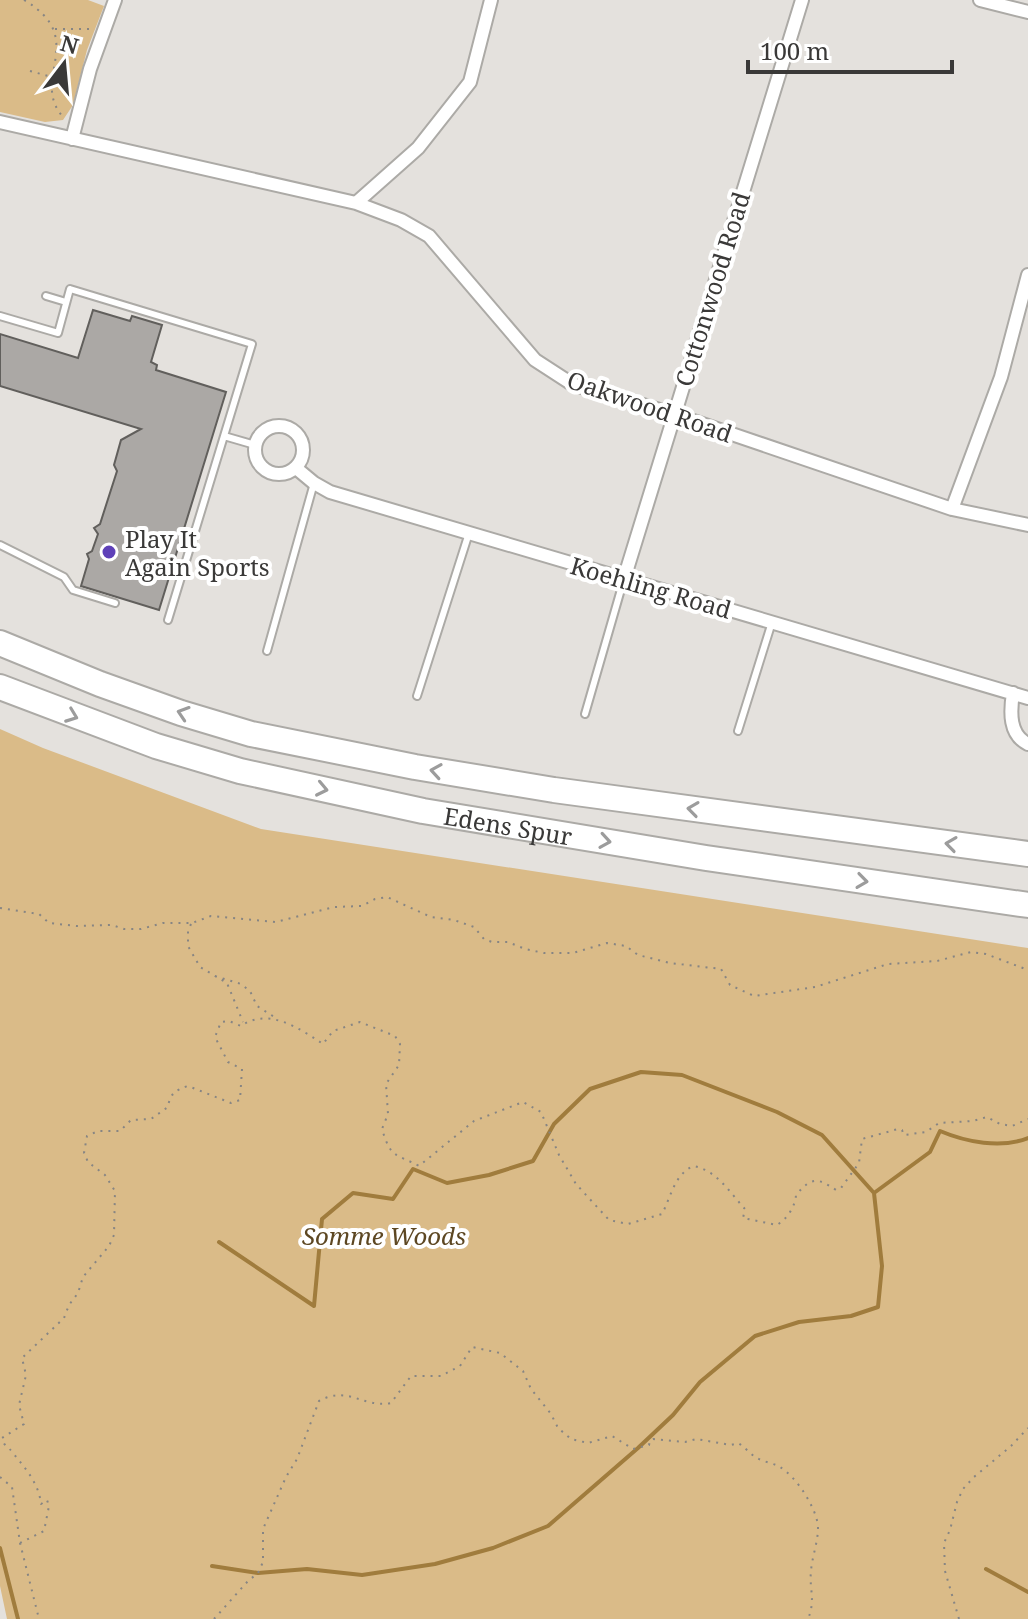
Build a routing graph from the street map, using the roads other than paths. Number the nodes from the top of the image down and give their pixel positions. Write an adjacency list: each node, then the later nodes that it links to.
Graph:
1 (115, 0): 7 (street)
2 (491, 0): 8 (street)
3 (802, 0): 13 (street, Cottonwood Road)
4 (980, 0): 5 (street)
5 (1028, 12)
6 (0, 122): 7 (street, Oakwood Road)
7 (74, 133): 8 (street, Oakwood Road)
8 (356, 203): 13 (street, Oakwood Road)
9 (1028, 275): 18 (street)
10 (46, 296): 11 (lane)
11 (66, 302): 12 (lane); 14 (lane)
12 (0, 316)
13 (673, 414): 18 (street, Oakwood Road); 22 (street, Cottonwood Road)
14 (224, 436): 15 (lane); 24 (lane)
15 (255, 445): 16 (street); 16 (street)
16 (296, 468): 17 (street, Koehling Road)
17 (314, 483): 20 (street, Koehling Road); 27 (lane)
18 (952, 509): 19 (street, Oakwood Road)
19 (1028, 525)
20 (469, 533): 22 (street, Koehling Road); 30 (lane)
21 (0, 545): 23 (lane)
22 (624, 579): 25 (street, Koehling Road); 32 (lane)
23 (115, 603)
24 (168, 620)
25 (772, 622): 29 (street, Koehling Road); 33 (lane)
26 (0, 643): 35 (highway, Edens Spur, one-way to 26)
27 (267, 651)
28 (0, 687): 36 (highway, Edens Spur, one-way to 36)
29 (1013, 693): 31 (street, Koehling Road); 34 (street)
30 (417, 696)
31 (1028, 698)
32 (585, 714)
33 (738, 731)
34 (1028, 744)
35 (1028, 854)
36 (1028, 905)

